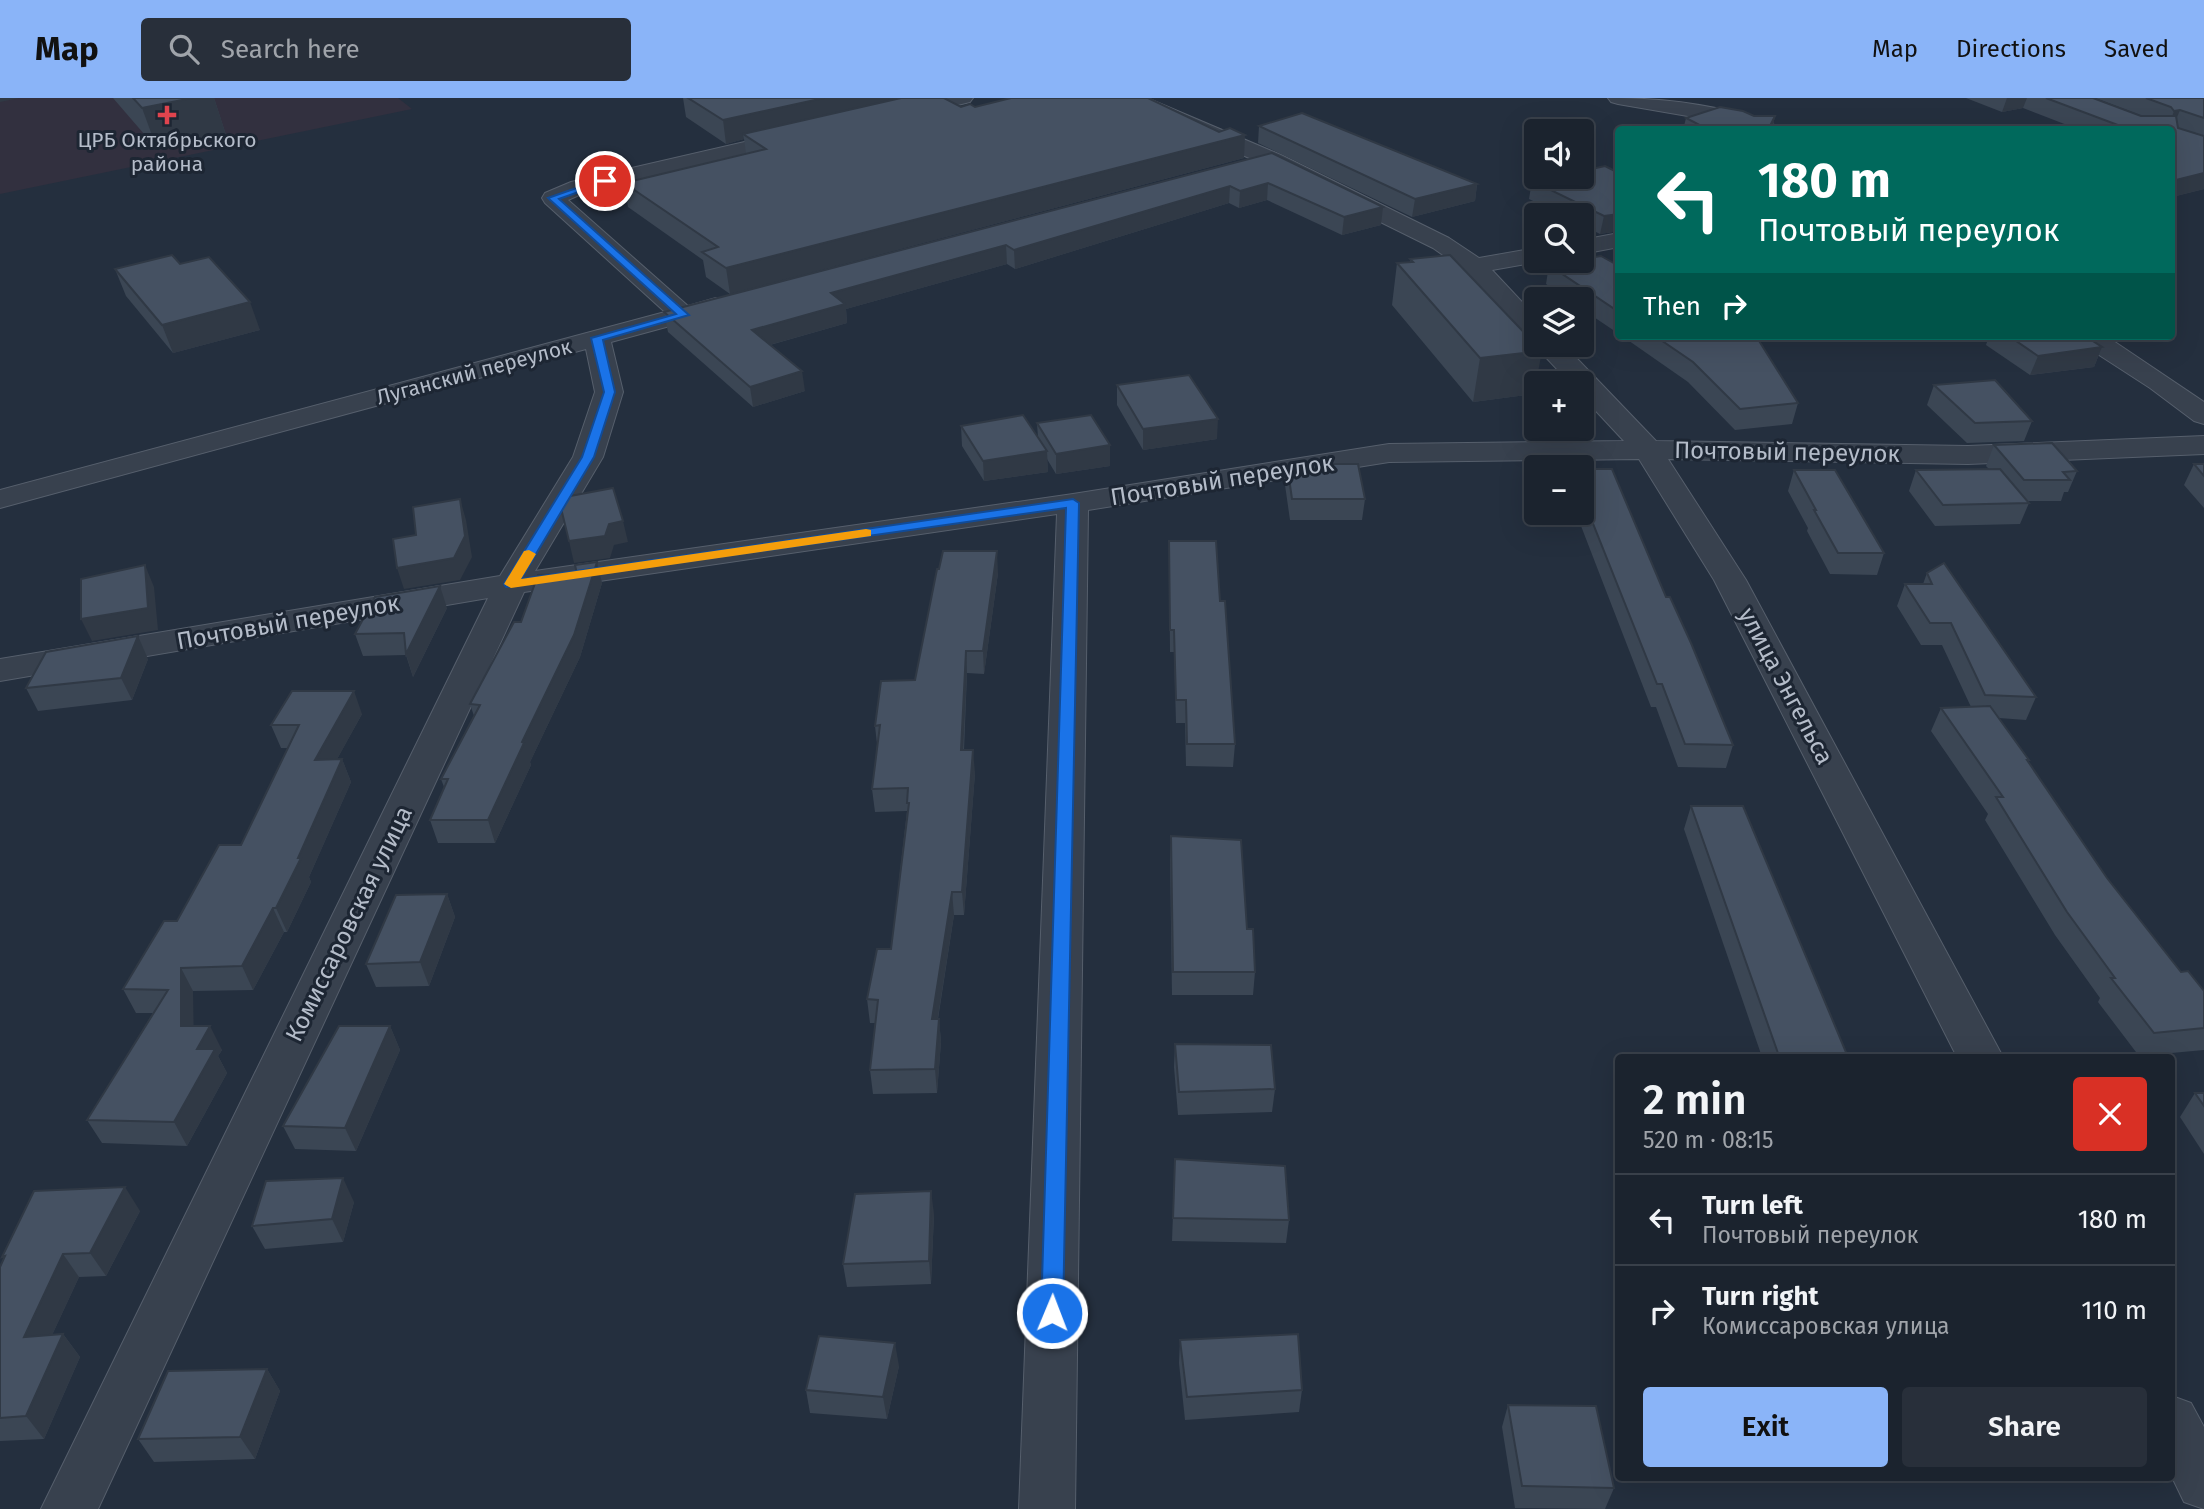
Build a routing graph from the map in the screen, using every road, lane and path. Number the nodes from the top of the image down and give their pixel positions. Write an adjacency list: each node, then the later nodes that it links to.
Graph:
1 (963, 98): 4 (street)
2 (1130, 98): 7 (street)
3 (1618, 98): 5 (street)
4 (884, 116)
5 (1760, 126)
6 (818, 132): 14 (street)
7 (1273, 160): 8 (street); 12 (street)
8 (1233, 170)
9 (1615, 241): 10 (street)
10 (1594, 245)
11 (1524, 257): 12 (street)
12 (1475, 266): 15 (street)
13 (737, 301): 14 (street, Луганский переулок)
14 (684, 315): 16 (street, Луганский переулок)
15 (1524, 319)
16 (597, 338): 22 (street, Луганский переулок); 24 (street, Комиссаровская улица)
17 (2094, 340): 19 (street)
18 (1560, 357): 21 (street, улица Энгельса)
19 (2204, 415)
20 (2204, 445): 21 (street, Почтовый переулок)
21 (1648, 450): 23 (street, Почтовый переулок); 26 (street, улица Энгельса)
22 (0, 499)
23 (1073, 503): 24 (street, Почтовый переулок); 30 (street)
24 (511, 584): 25 (street, Почтовый переулок); 29 (street, Комиссаровская улица)
25 (0, 670)
26 (1978, 1054)
27 (2175, 1427): 28 (street)
28 (2204, 1483)
29 (69, 1509)
30 (1047, 1509)

